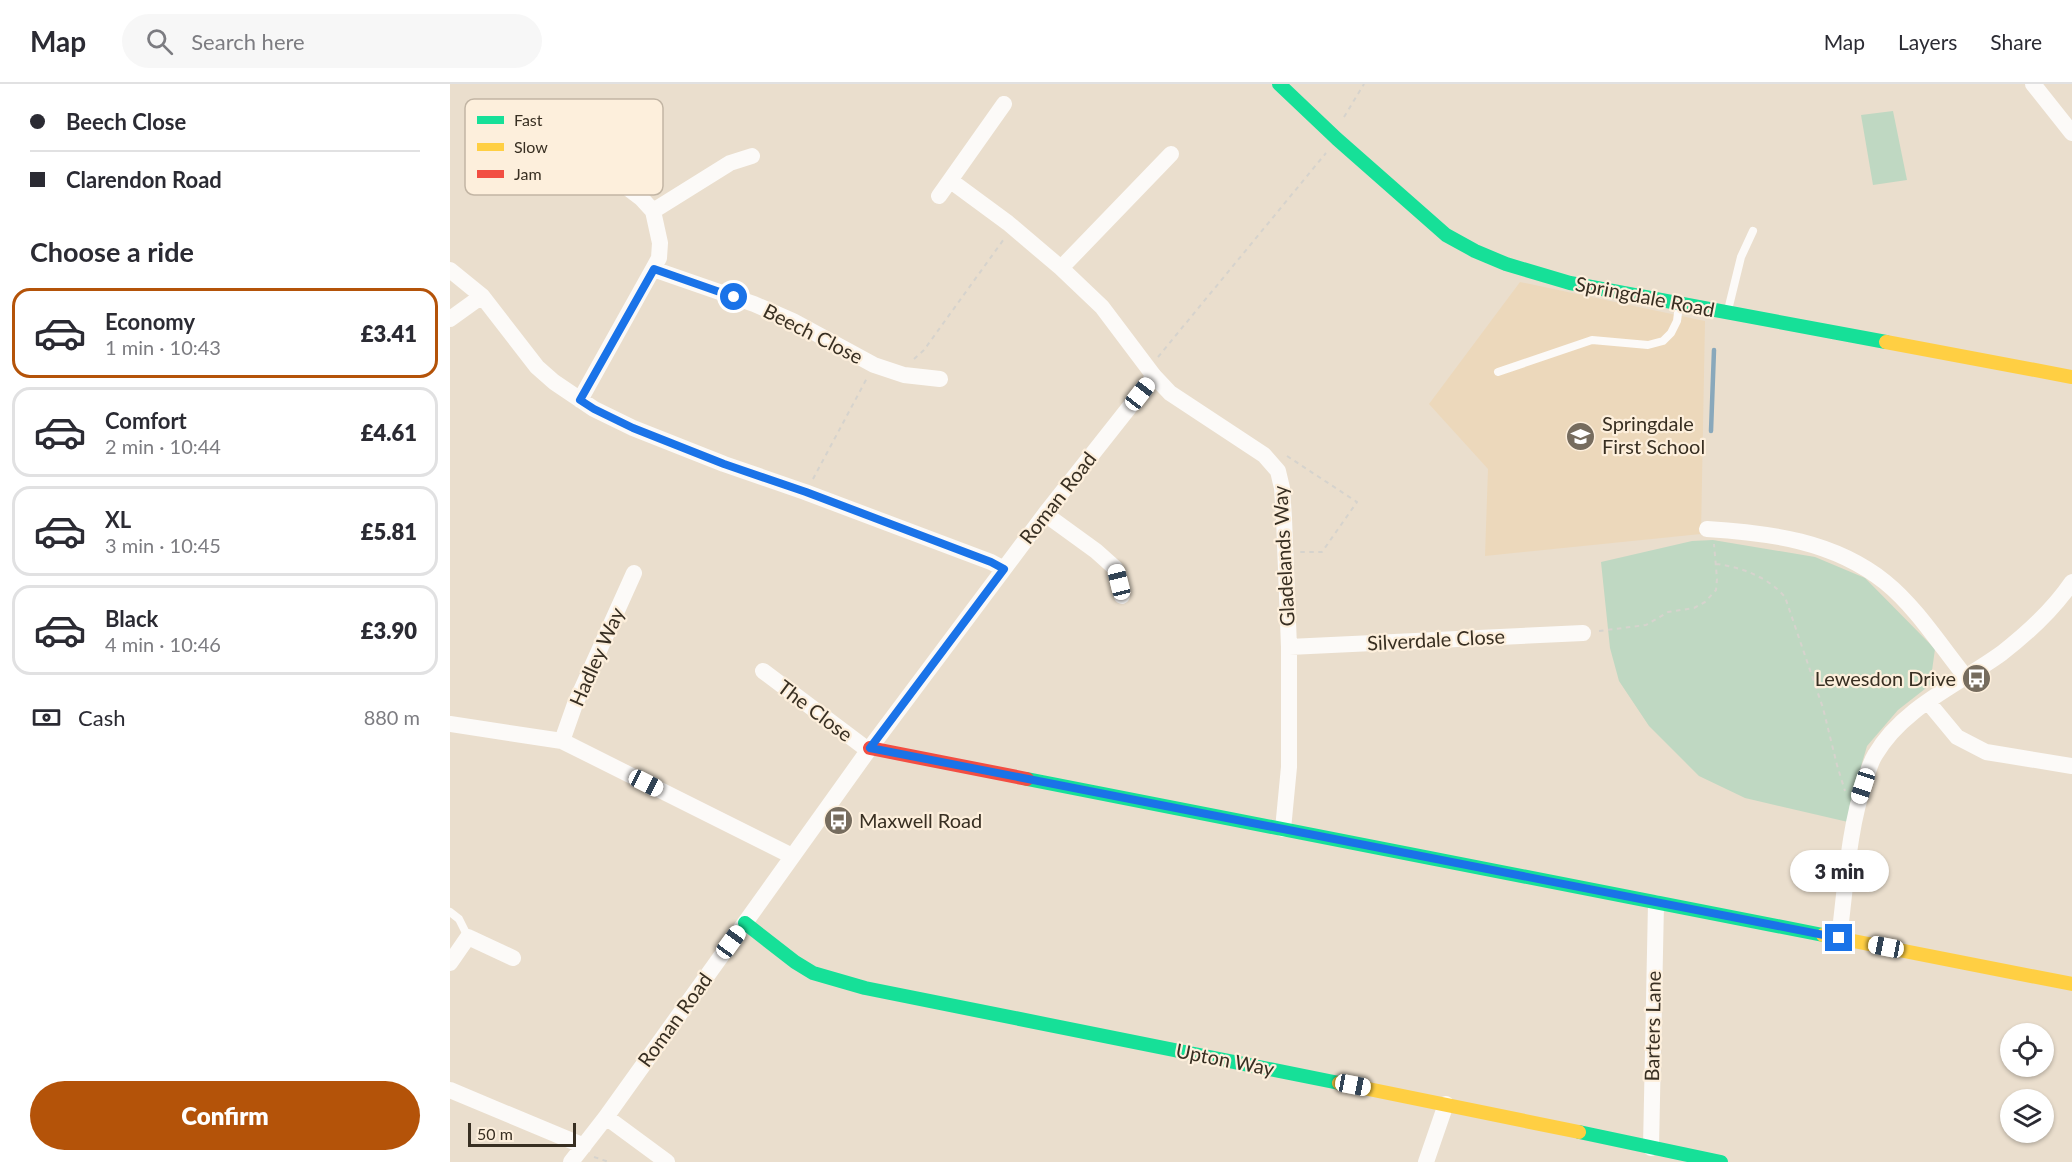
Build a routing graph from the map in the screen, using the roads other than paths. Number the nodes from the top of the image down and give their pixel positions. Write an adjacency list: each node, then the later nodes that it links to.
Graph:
1 (1279, 84): 16 (street, Springdale Road)
2 (2033, 84): 4 (street)
3 (1004, 104): 7 (street)
4 (2072, 133)
5 (1171, 154): 12 (street)
6 (752, 156): 10 (street)
7 (951, 181): 9 (street); 12 (street, Gladelands Way)
8 (637, 195): 10 (street)
9 (939, 196)
10 (653, 212): 13 (street)
11 (1753, 231): 17 (lane)
12 (1061, 268): 19 (street, Gladelands Way)
13 (654, 269): 22 (street, Beech Close); 23 (street)
14 (450, 270): 15 (street)
15 (482, 296): 18 (street); 23 (street)
16 (1679, 304): 17 (street, Springdale Road); 20 (lane)
17 (1728, 314): 21 (street, Springdale Road)
18 (450, 319)
19 (1151, 372): 24 (street, Roman Road); 31 (street, Gladelands Way)
20 (1498, 372)
21 (2072, 376)
22 (940, 379)
23 (580, 400): 26 (street)
24 (1045, 514): 26 (street, Roman Road); 29 (street)
25 (1711, 529): 33 (street)
26 (1004, 569): 37 (street, Roman Road)
27 (634, 573): 36 (street, Hadley Way)
28 (2072, 582): 33 (street)
29 (1122, 596)
30 (1583, 633): 31 (street, Silverdale Close)
31 (1288, 647): 39 (street, Gladelands Way)
32 (763, 672): 37 (street, The Close)
33 (1965, 676): 34 (street)
34 (1928, 702): 38 (street); 45 (street)
35 (450, 724): 36 (street)
36 (562, 741): 40 (street)
37 (869, 749): 39 (street); 40 (street, Roman Road)
38 (2072, 766)
39 (1283, 829): 41 (street)
40 (792, 856): 43 (street, Roman Road)
41 (1656, 903): 45 (street); 53 (street, Barters Lane)
42 (450, 912): 44 (lane)
43 (745, 922): 50 (street, Upton Way); 51 (street, Roman Road)
44 (468, 937): 46 (street); 47 (street)
45 (1839, 938): 48 (street)
46 (513, 958)
47 (450, 963)
48 (2072, 984)
49 (450, 1090): 52 (street)
50 (1446, 1104): 53 (street, Upton Way); 56 (street)
51 (606, 1117): 52 (street, Roman Road); 55 (street)
52 (584, 1146): 54 (street, Roman Road)
53 (1651, 1148): 57 (street, Upton Way)
54 (572, 1162)
55 (667, 1162)
56 (1425, 1162)
57 (1720, 1162)

